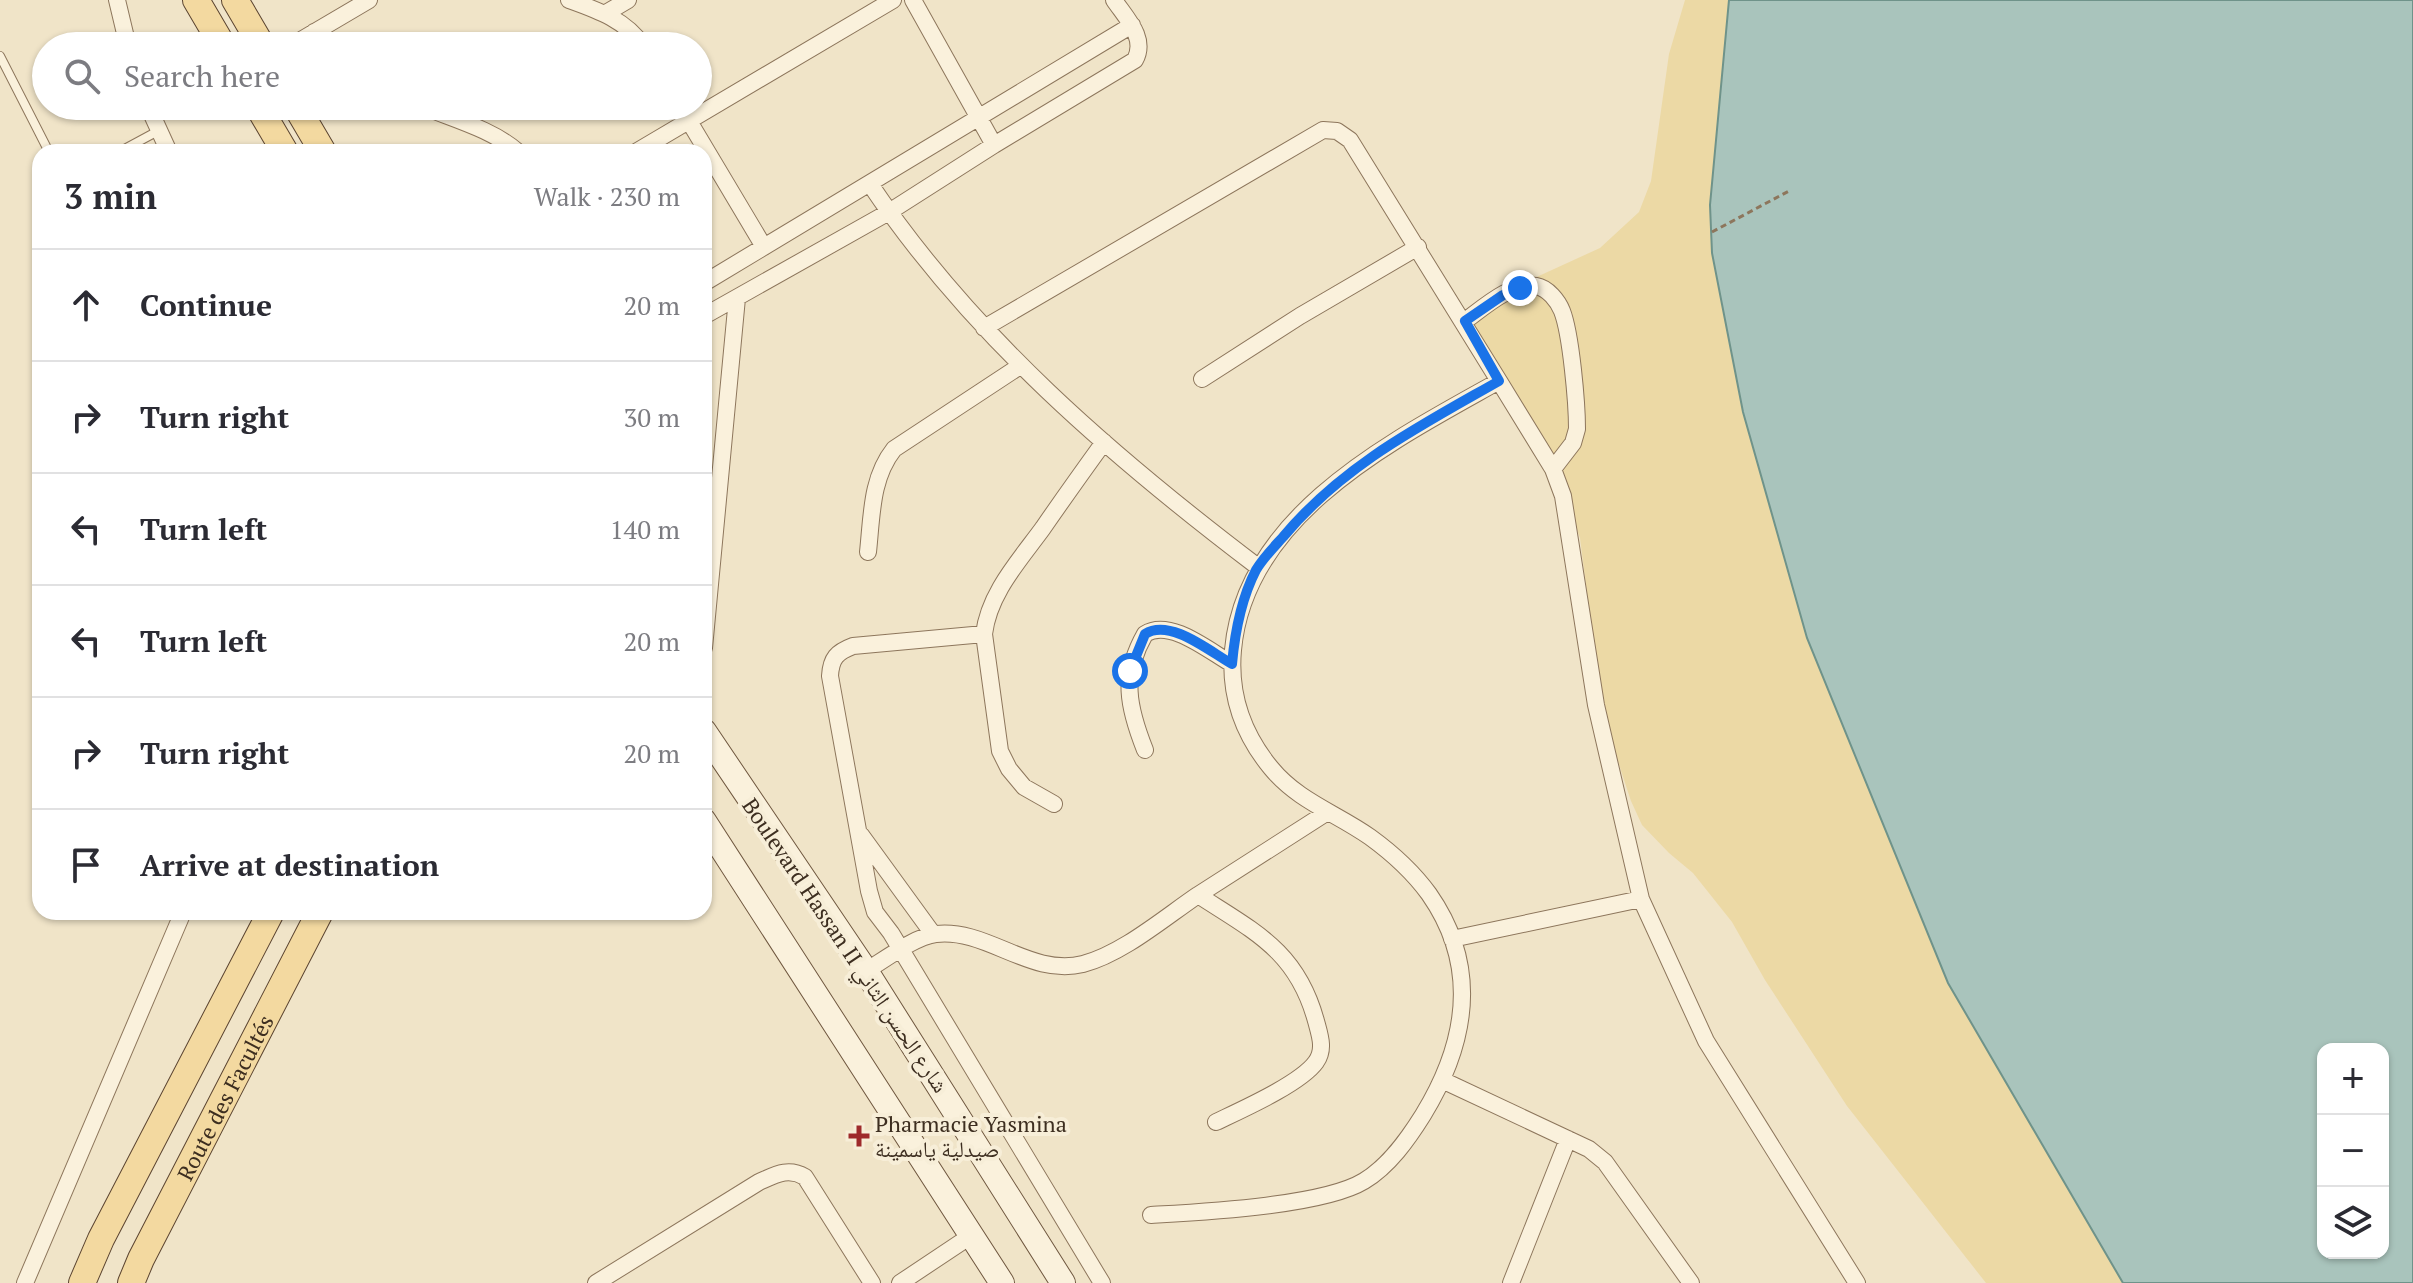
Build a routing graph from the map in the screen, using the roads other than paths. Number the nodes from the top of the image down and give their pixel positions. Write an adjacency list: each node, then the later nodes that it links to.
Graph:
1 (117, 0): 12 (street)
2 (196, 0): 13 (main road)
3 (235, 0): 14 (main road)
4 (369, 0): 15 (street)
5 (569, 0): 10 (street)
6 (628, 0): 10 (street)
7 (893, 0): 18 (street)
8 (913, 0): 19 (street)
9 (1114, 0): 11 (street)
10 (606, 13): 16 (street)
11 (1132, 25): 19 (street); 37 (street)
12 (125, 32)
13 (215, 32)
14 (254, 32)
15 (327, 32)
16 (631, 32)
17 (0, 56): 20 (lane)
18 (712, 99)
19 (979, 115): 37 (street); 39 (street)
20 (32, 119)
21 (33, 120): 29 (lane)
22 (154, 120): 28 (street)
23 (266, 120): 32 (main road)
24 (304, 120): 33 (main road)
25 (455, 120): 34 (street)
26 (677, 120): 35 (street)
27 (689, 120): 36 (street)
28 (158, 131): 30 (lane); 31 (street)
29 (45, 144)
30 (134, 144)
31 (165, 144)
32 (280, 144)
33 (318, 144)
34 (509, 144)
35 (646, 144)
36 (703, 144)
37 (994, 145): 40 (street)
38 (712, 159): 41 (street)
39 (870, 184): 40 (street); 41 (street)
40 (889, 212): 44 (street); 47 (street)
41 (764, 247): 43 (street)
42 (1418, 247): 46 (street); 47 (street); 49 (street)
43 (712, 278)
44 (737, 298): 45 (street); 54 (street)
45 (712, 312)
46 (1465, 321): 50 (street); 52 (street)
47 (984, 328): 48 (street)
48 (1020, 366): 51 (street); 53 (street)
49 (1202, 379)
50 (1499, 381): 52 (street); 55 (street)
51 (1104, 442): 55 (street); 56 (street)
52 (1553, 469): 65 (street)
53 (868, 552)
54 (712, 563)
55 (1258, 567): 57 (street)
56 (984, 634): 60 (street); 62 (street)
57 (1232, 664): 59 (street); 61 (street)
58 (712, 743): 72 (main road, Boulevard Hassan II شارع الحسن الثاني)
59 (1145, 750)
60 (1054, 804)
61 (1326, 813): 64 (street); 70 (street)
62 (858, 831): 69 (street); 71 (street)
63 (712, 833): 77 (main road)
64 (1198, 895): 69 (street); 74 (street)
65 (1641, 899): 70 (street); 89 (street)
66 (180, 920): 78 (street)
67 (267, 920): 79 (main road, Route des Facultés)
68 (316, 920): 80 (main road, Route des Facultés)
69 (933, 934): 71 (street)
70 (1452, 939): 73 (street)
71 (900, 950): 72 (street); 86 (street)
72 (866, 971): 85 (main road, Boulevard Hassan II شارع الحسن الثاني)
73 (1442, 1080): 75 (street); 76 (street)
74 (1216, 1122)
75 (1568, 1139): 87 (street); 88 (street)
76 (1151, 1215)
77 (972, 1235): 83 (street); 84 (main road)
78 (25, 1283)
79 (82, 1283)
80 (131, 1283)
81 (596, 1283): 82 (street)
82 (872, 1283)
83 (900, 1283)
84 (1002, 1283)
85 (1063, 1283)
86 (1102, 1283)
87 (1511, 1283)
88 (1691, 1283)
89 (1857, 1283)

